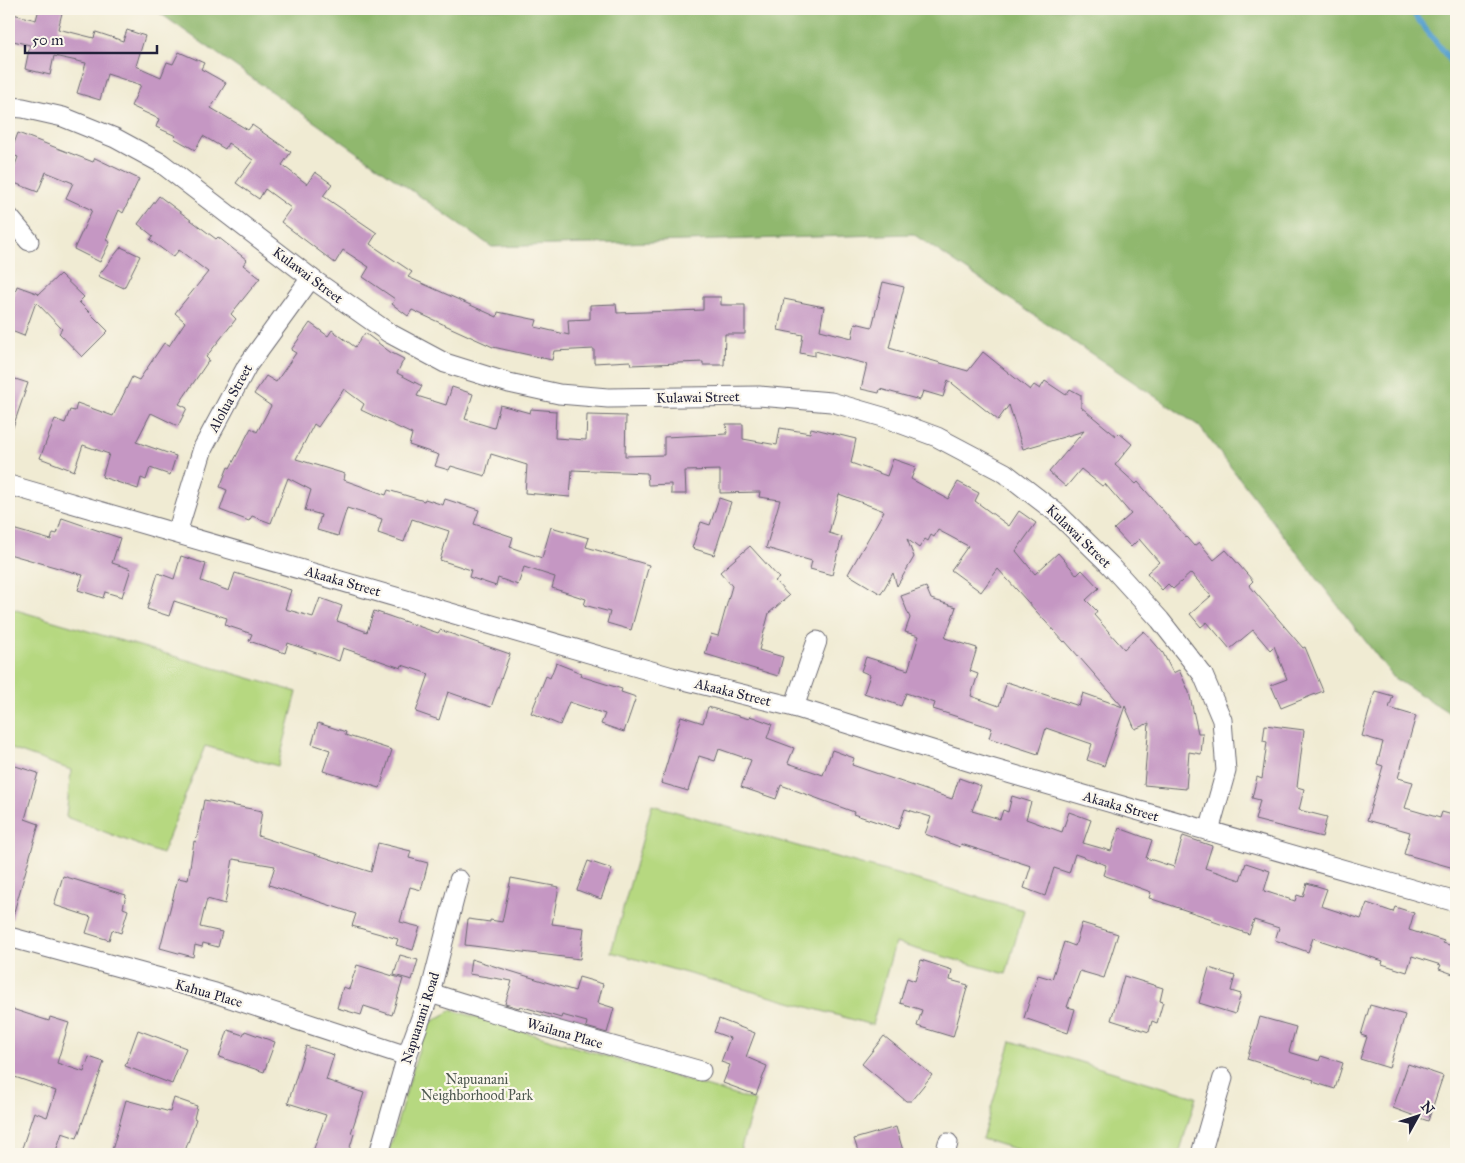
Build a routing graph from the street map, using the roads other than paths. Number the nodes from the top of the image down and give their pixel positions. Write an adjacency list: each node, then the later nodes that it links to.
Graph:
1 (9, 107): 4 (street, Kulawai Street)
2 (9, 217): 3 (street)
3 (29, 241)
4 (311, 278): 6 (street, Alolua Street); 9 (street, Kulawai Street)
5 (9, 484): 6 (street, Akaaka Street)
6 (177, 533): 8 (street, Akaaka Street)
7 (817, 641): 8 (street)
8 (794, 707): 9 (street, Akaaka Street)
9 (1209, 831): 11 (street, Akaaka Street)
10 (459, 880): 13 (street, Napuanani Road)
11 (1456, 902)
12 (9, 938): 14 (street, Kahua Place)
13 (430, 993): 14 (street, Napuanani Road); 15 (street, Wailana Place)
14 (407, 1056): 17 (street, Napuanani Road)
15 (701, 1071)
16 (1223, 1078): 18 (street)
17 (379, 1154)
18 (1201, 1154)

